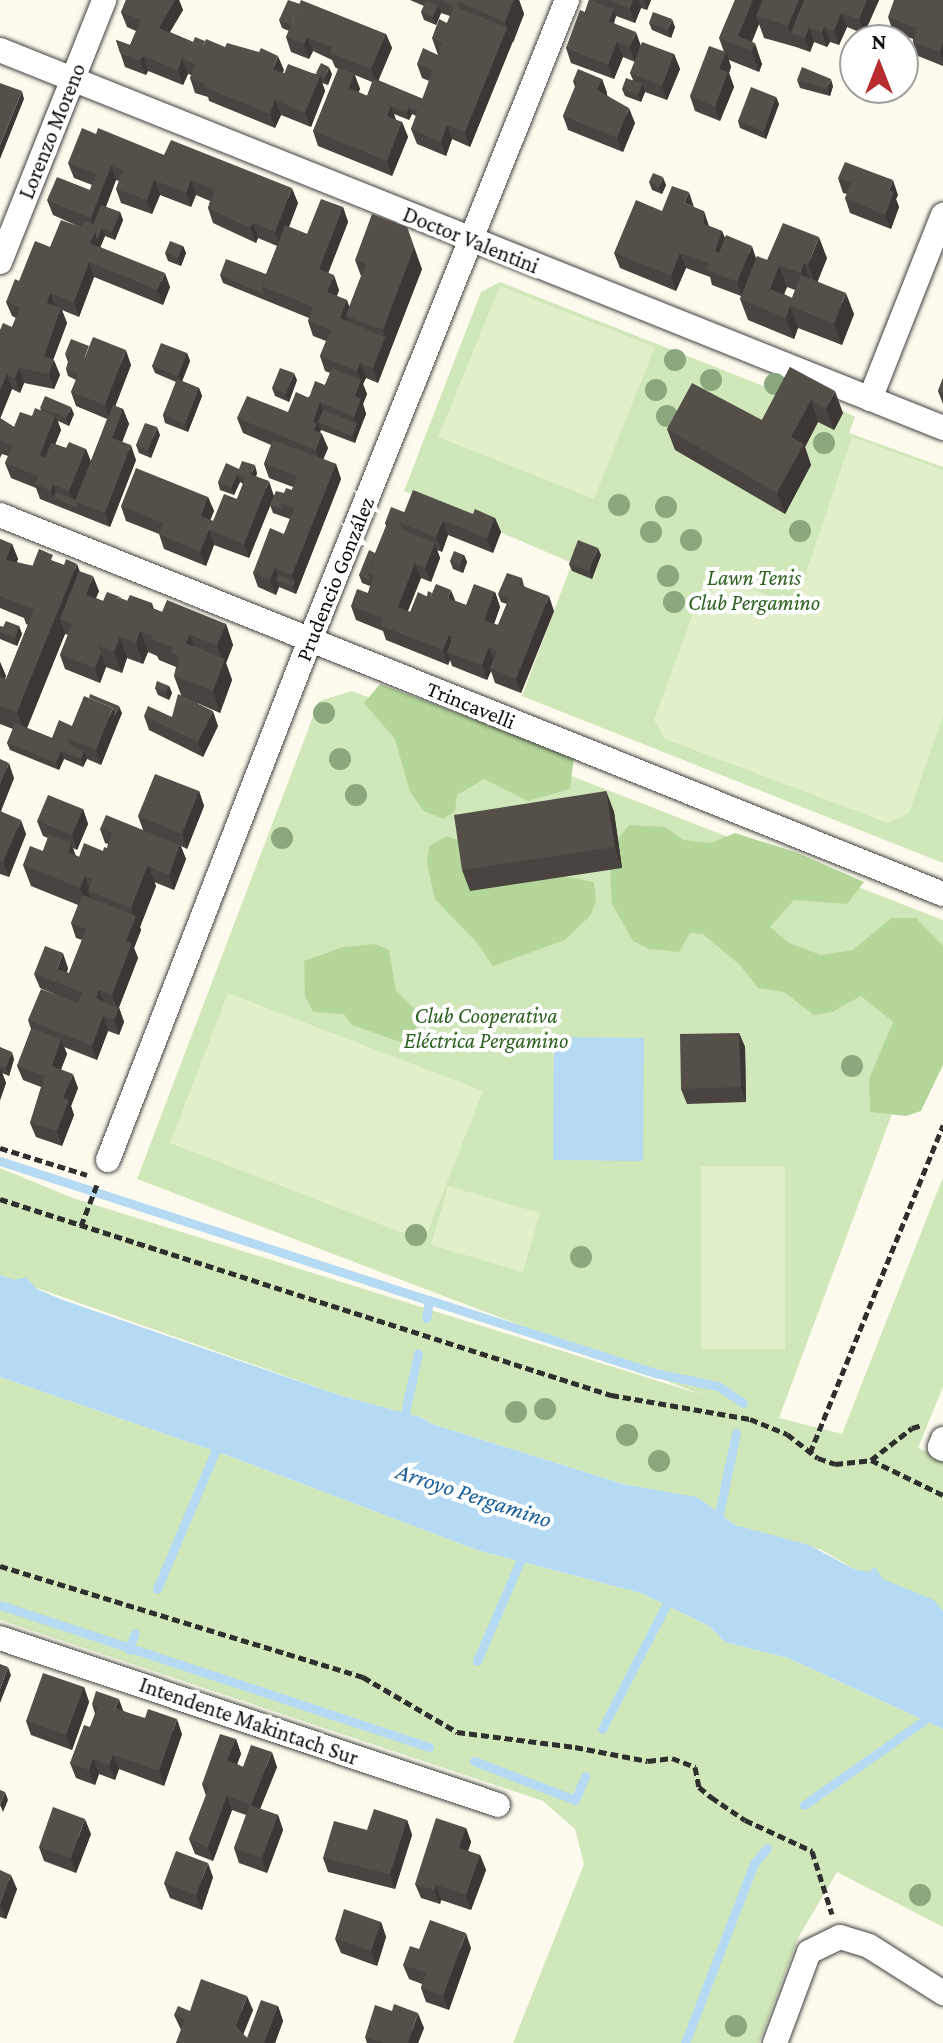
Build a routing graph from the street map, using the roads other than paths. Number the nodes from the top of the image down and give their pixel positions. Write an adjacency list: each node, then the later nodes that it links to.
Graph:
1 (104, 0): 4 (street, Lorenzo Moreno)
2 (567, 0): 6 (street, Prudencio González)
3 (0, 50): 4 (street, Doctor Valentini)
4 (73, 78): 6 (street, Doctor Valentini); 7 (street, Lorenzo Moreno)
5 (943, 215): 8 (street)
6 (472, 240): 8 (street, Doctor Valentini); 11 (street, Prudencio González)
7 (0, 262)
8 (870, 399): 9 (street, Doctor Valentini)
9 (943, 428)
10 (0, 515): 11 (street, Trincavelli)
11 (310, 640): 12 (street, Trincavelli); 13 (street, Prudencio González)
12 (943, 894)
13 (102, 1173)
14 (0, 1638): 15 (street, Intendente Makintach Sur)
15 (498, 1805)
16 (943, 1993): 17 (street)
17 (775, 2043)

